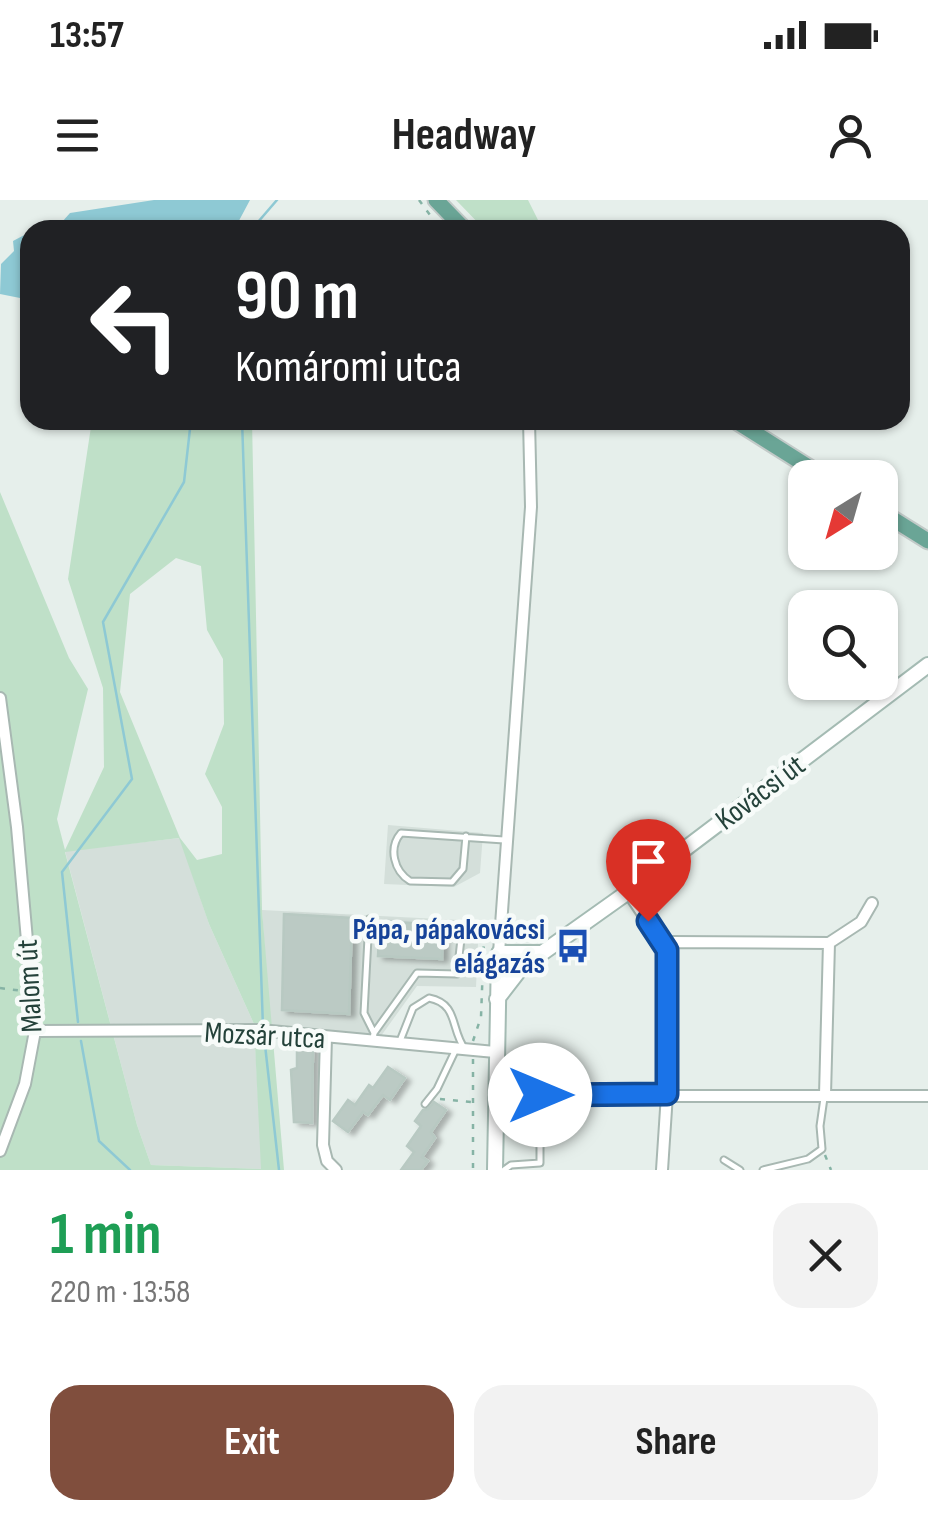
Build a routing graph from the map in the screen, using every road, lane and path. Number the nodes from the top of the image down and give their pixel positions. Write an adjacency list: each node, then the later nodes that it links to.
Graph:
1 (419, 200): 2 (path)
2 (445, 220)
3 (530, 430): 11 (street)
4 (750, 430): 5 (main road)
5 (797, 460)
6 (898, 522): 7 (main road)
7 (927, 541)
8 (928, 665): 12 (street, Kovácsi út)
9 (0, 698): 22 (street, Malom út)
10 (466, 836): 10 (lane); 11 (lane)
11 (506, 840): 19 (street)
12 (628, 892): 17 (street); 18 (street, Kovácsi út)
13 (872, 904): 16 (street)
14 (368, 919): 27 (lane)
15 (446, 930): 27 (lane)
16 (828, 943): 17 (street); 34 (street)
17 (667, 950): 33 (street)
18 (542, 953): 19 (street); 20 (street, Kovácsi út)
19 (499, 958): 20 (street); 23 (street)
20 (520, 968): 23 (street, Kovácsi út)
21 (0, 988): 22 (path)
22 (33, 992): 24 (street, Malom út)
23 (498, 999): 30 (street)
24 (35, 1031): 26 (street, Mozsár utca); 40 (street, Malom út)
25 (455, 1032): 28 (lane); 29 (lane); 29 (lane)
26 (326, 1037): 27 (street, Mozsár utca); 42 (street)
27 (373, 1037): 28 (street, Mozsár utca)
28 (400, 1044): 29 (street, Mozsár utca)
29 (455, 1049): 30 (street, Mozsár utca); 37 (lane)
30 (495, 1052): 32 (street)
31 (473, 1081): 32 (path)
32 (495, 1089): 35 (street); 43 (street)
33 (667, 1094): 34 (street); 35 (street); 45 (street)
34 (824, 1094): 36 (street); 39 (lane)
35 (540, 1095): 44 (lane)
36 (928, 1096)
37 (427, 1101): 38 (path)
38 (473, 1102)
39 (822, 1149): 47 (lane); 48 (path)
40 (0, 1151)
41 (724, 1160): 46 (lane)
42 (336, 1170)
43 (495, 1170)
44 (504, 1170)
45 (662, 1170)
46 (740, 1170)
47 (763, 1170)
48 (831, 1170)

